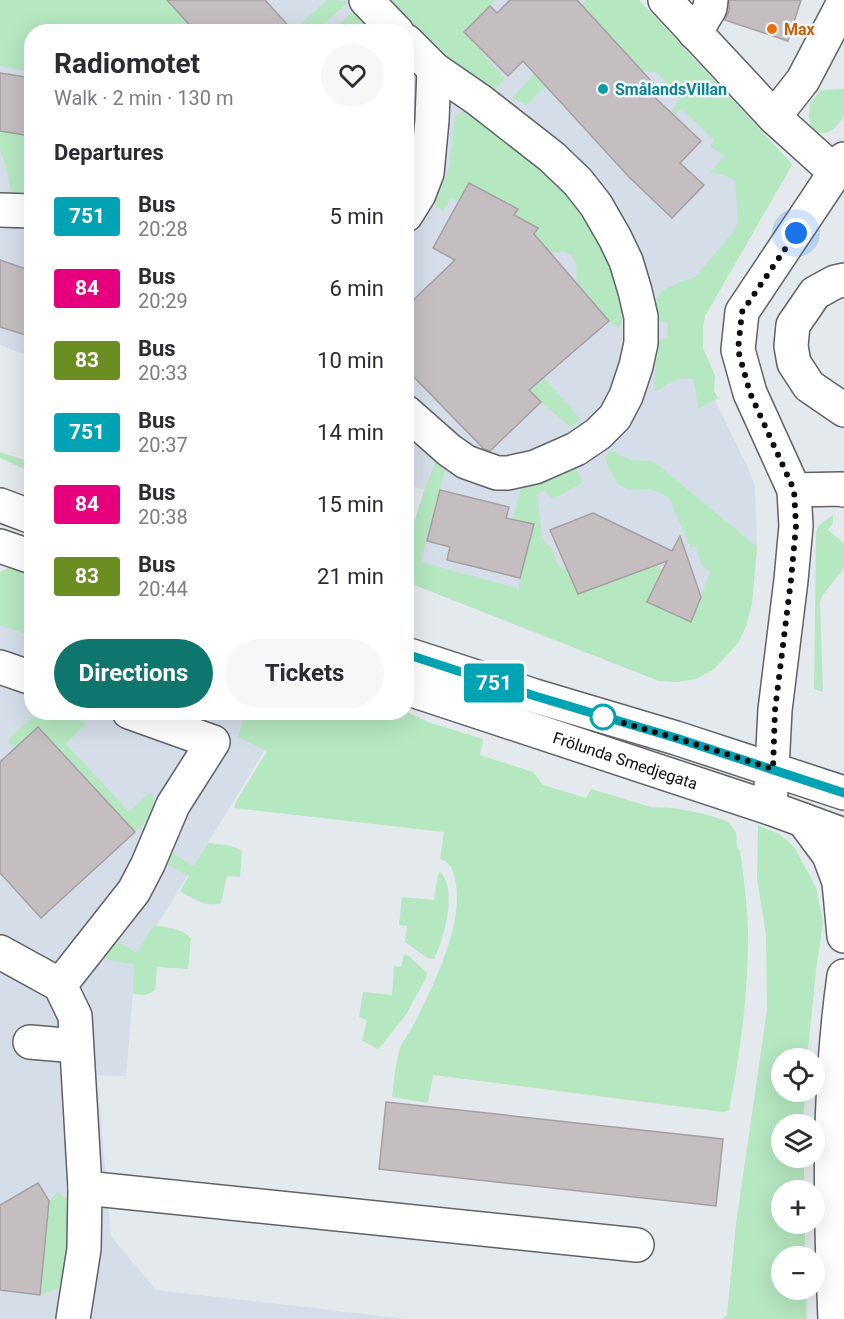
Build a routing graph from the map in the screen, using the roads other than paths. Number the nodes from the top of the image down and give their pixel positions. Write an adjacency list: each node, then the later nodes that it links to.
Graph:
1 (366, 0): 5 (street)
2 (665, 0): 6 (street)
3 (711, 0): 6 (street)
4 (844, 2): 9 (street)
5 (389, 24)
6 (695, 33): 9 (street)
7 (414, 49): 8 (street)
8 (434, 69): 11 (street); 16 (street)
9 (774, 117): 10 (street)
10 (837, 181): 17 (street)
11 (414, 202)
12 (0, 210): 13 (street)
13 (24, 211)
14 (844, 280): 15 (street)
15 (844, 410)
16 (414, 419)
17 (794, 490): 18 (street); 28 (street)
18 (844, 490)
19 (0, 505): 20 (street)
20 (24, 514)
21 (0, 546): 22 (street)
22 (24, 554)
23 (414, 657): 28 (street)
24 (0, 667): 25 (street)
25 (24, 675)
26 (414, 691): 30 (street, Frölunda Smedjegata)
27 (151, 720): 36 (street)
28 (773, 769): 29 (street); 30 (street)
29 (844, 793)
30 (770, 808): 31 (street, Frölunda Smedjegata)
31 (803, 820): 32 (street, Frölunda Smedjegata); 33 (street)
32 (844, 835)
33 (844, 936)
34 (0, 952): 36 (street)
35 (844, 976): 42 (street)
36 (60, 985): 38 (street)
37 (30, 1042): 38 (street)
38 (76, 1046): 39 (street)
39 (85, 1188): 40 (street); 41 (street)
40 (637, 1245)
41 (73, 1319)
42 (835, 1319)

